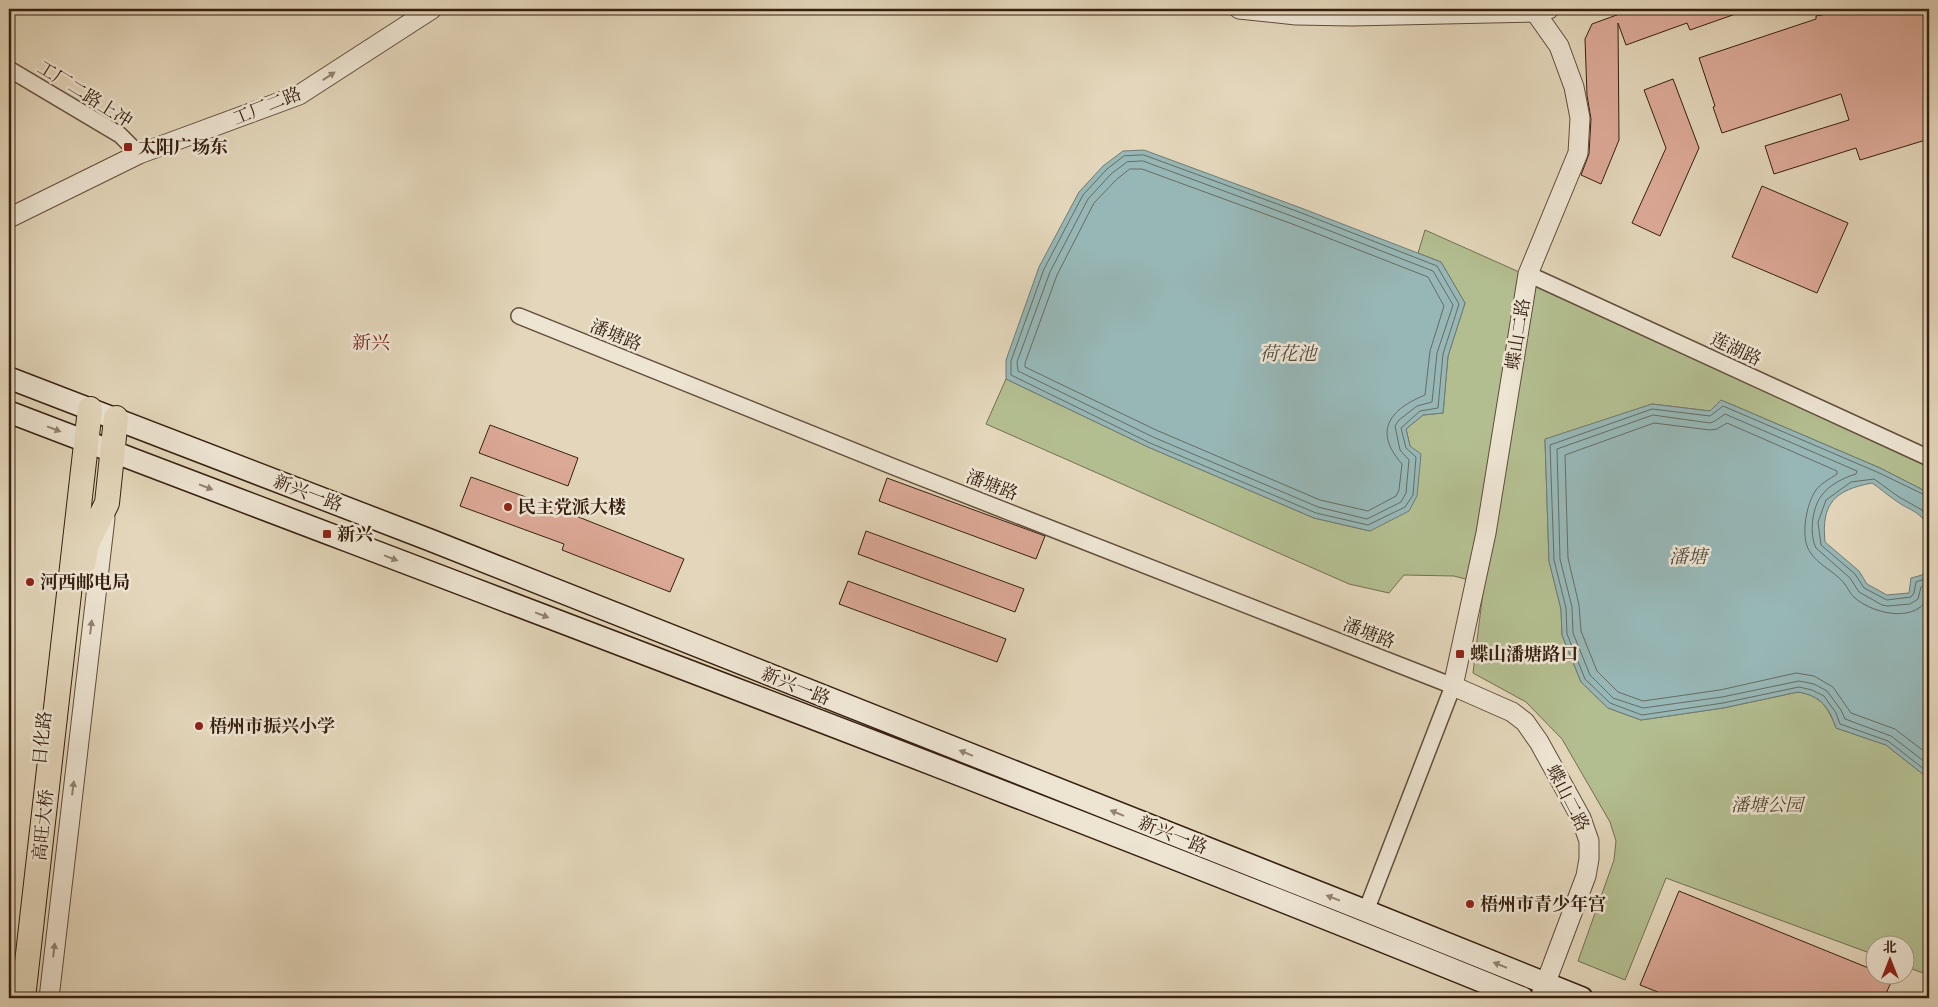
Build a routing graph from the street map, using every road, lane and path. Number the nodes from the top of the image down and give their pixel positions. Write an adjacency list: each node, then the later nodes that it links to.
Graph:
1 (432, 9): 5 (street, 工厂二路, one-way to 1)
2 (1239, 9): 3 (street)
3 (1537, 10): 7 (street, 蝶山二路)
4 (9, 69): 5 (street, 工厂二路上冲)
5 (139, 154): 6 (street, 工厂二路)
6 (9, 218)
7 (1528, 274): 15 (street, 莲湖路); 19 (street, 蝶山二路)
8 (518, 316): 19 (street, 潘塘路)
9 (9, 378): 10 (main road, 新兴一路)
10 (90, 409): 12 (main road, 新兴一路); 13 (main road, 日化路)
11 (9, 412): 13 (main road, 新兴一路, one-way to 13)
12 (116, 418): 14 (main road, 日化路); 20 (main road, 新兴一路, one-way to 12)
13 (86, 441): 14 (main road, 新兴一路); 16 (main road, 日化路)
14 (113, 451): 17 (main road, 日化路); 26 (main road, 新兴一路, one-way to 26)
15 (1929, 458)
16 (82, 480): 18 (main road, 日化路); 22 (street, 日化路)
17 (107, 503): 18 (main road, 日化路); 25 (street, 日化路, one-way to 17)
18 (72, 622): 23 (main road, 高旺大桥); 24 (main road, 高旺大桥)
19 (1453, 686): 20 (street, 蝶山二路); 21 (street, 蝶山二路)
20 (1366, 911): 21 (main road, 新兴一路, one-way to 20)
21 (1543, 991): 27 (main road, 新兴一路)
22 (12, 998)
23 (24, 998)
24 (35, 998)
25 (49, 998)
26 (1523, 998)
27 (1579, 998)

